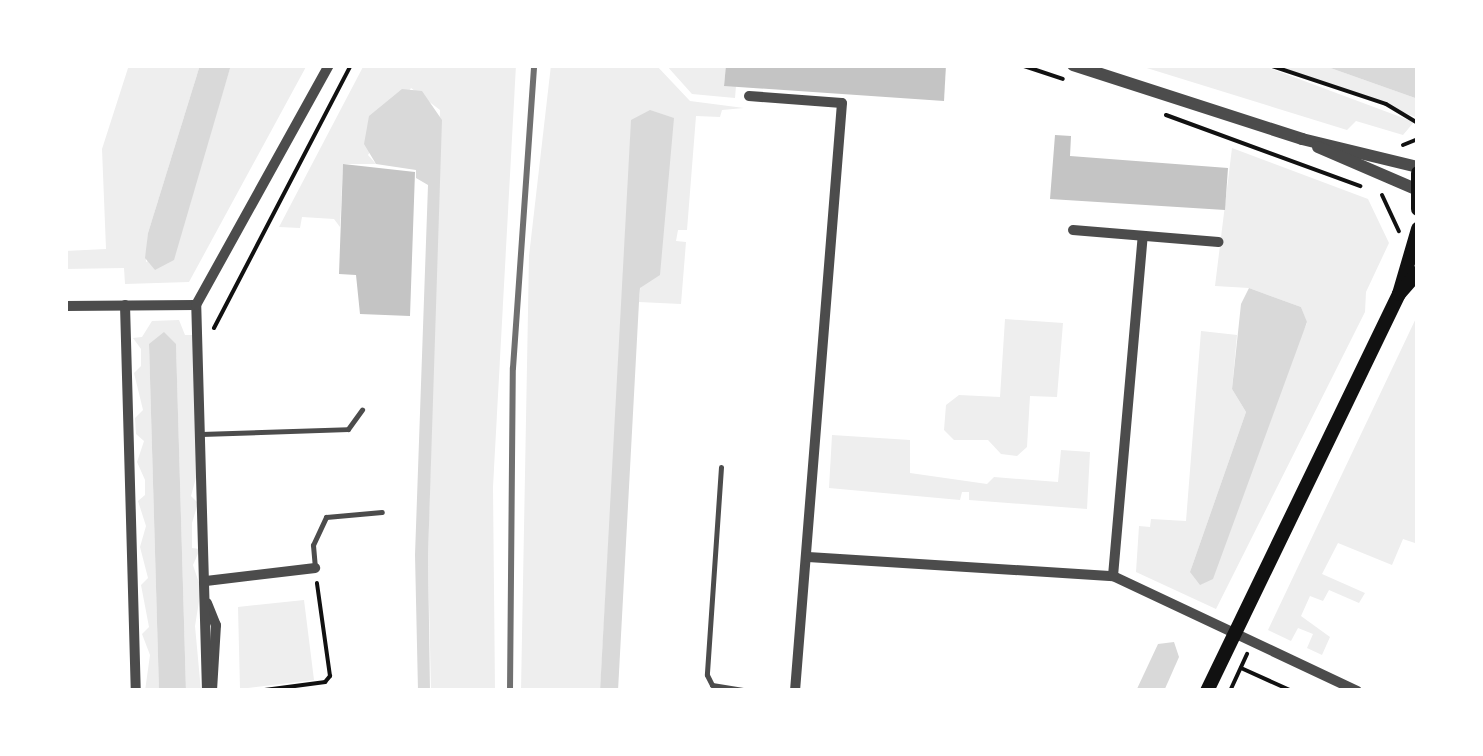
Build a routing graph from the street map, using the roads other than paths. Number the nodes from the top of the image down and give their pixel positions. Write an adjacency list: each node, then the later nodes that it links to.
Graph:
1 (330, 65): 15 (street)
2 (1073, 65): 3 (street)
3 (1084, 66): 5 (street)
4 (749, 96): 21 (street)
5 (1302, 139): 6 (street); 6 (street)
6 (1416, 176): 7 (main road)
7 (1418, 209)
8 (1073, 230): 9 (street)
9 (1142, 236): 11 (street); 23 (street)
10 (1415, 236): 13 (main road)
11 (1219, 242)
12 (1418, 272): 13 (main road)
13 (1399, 294): 25 (main road)
14 (125, 304): 15 (street); 16 (street); 26 (street)
15 (196, 305): 18 (street)
16 (65, 306)
17 (362, 410): 18 (lane)
18 (202, 434): 24 (street)
19 (721, 466): 28 (lane)
20 (382, 512): 22 (lane)
21 (808, 556): 23 (street); 29 (street)
22 (315, 568): 24 (street)
23 (1114, 576): 25 (street)
24 (206, 581): 27 (street)
25 (1233, 634): 30 (main road); 31 (street)
26 (136, 691)
27 (210, 691)
28 (748, 691)
29 (795, 691)
30 (1208, 691)
31 (1357, 691)

